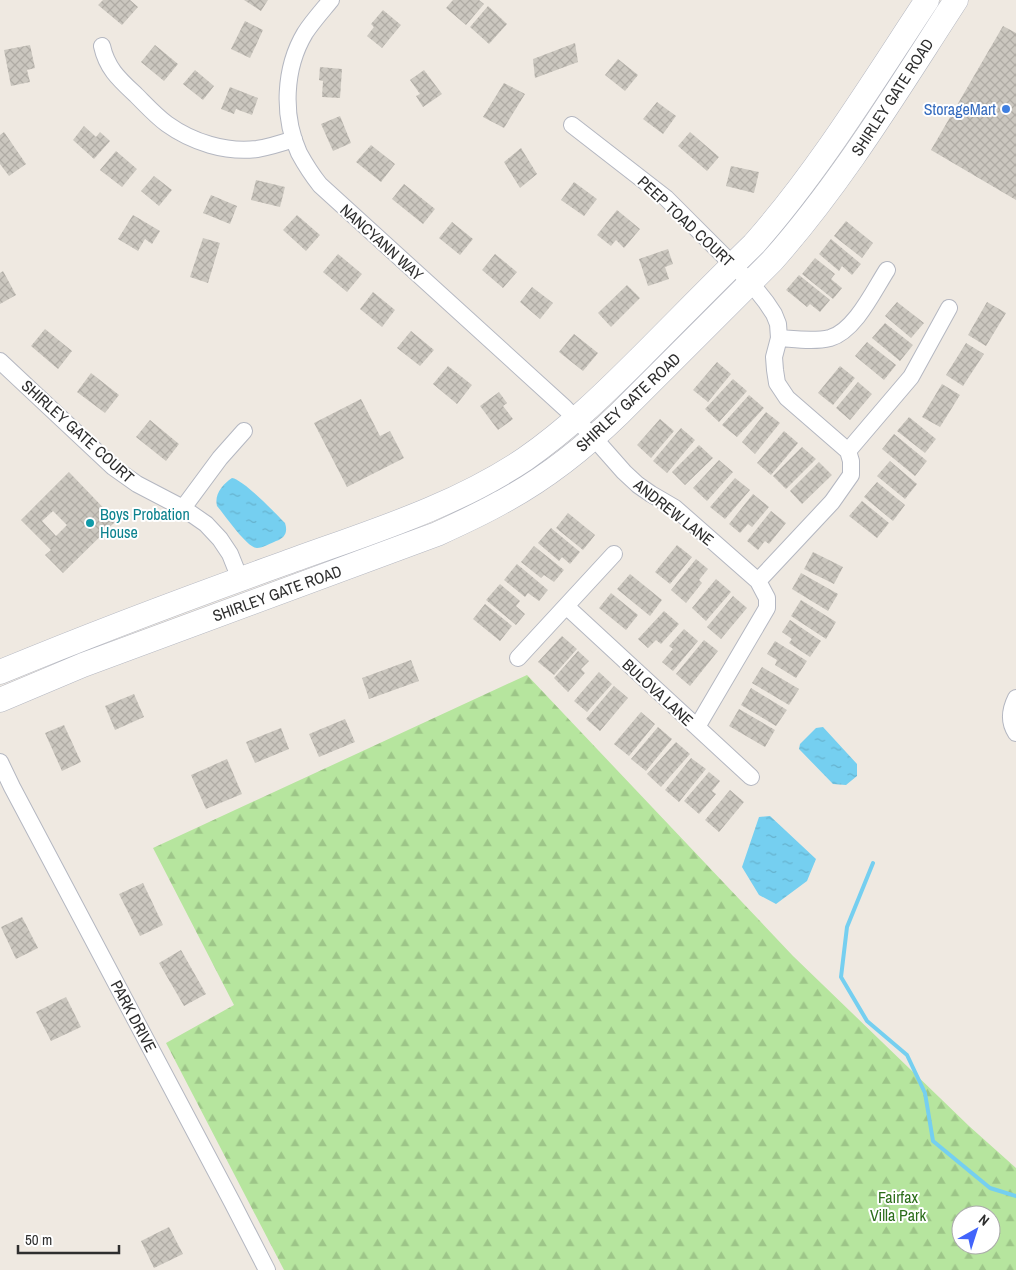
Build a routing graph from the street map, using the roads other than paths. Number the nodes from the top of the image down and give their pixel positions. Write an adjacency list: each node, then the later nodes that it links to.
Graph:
1 (331, 0): 6 (street, NANCYANN WAY)
2 (927, 0): 7 (main road, SHIRLEY GATE ROAD)
3 (956, 0): 9 (main road, SHIRLEY GATE ROAD)
4 (102, 46): 6 (street)
5 (572, 125): 7 (street, PEEP TOAD COURT)
6 (294, 139): 13 (street, NANCYANN WAY)
7 (732, 265): 9 (street, PEEP TOAD COURT); 13 (main road, SHIRLEY GATE ROAD)
8 (887, 270): 11 (street)
9 (751, 283): 11 (street, PEEP TOAD COURT); 15 (main road, SHIRLEY GATE ROAD)
10 (949, 308): 16 (street)
11 (779, 338): 16 (street)
12 (0, 361): 17 (street, SHIRLEY GATE COURT)
13 (576, 420): 15 (street, NANCYANN WAY); 19 (main road, SHIRLEY GATE ROAD)
14 (244, 432): 17 (street)
15 (594, 438): 20 (street, ANDREW LANE); 25 (main road, SHIRLEY GATE ROAD)
16 (848, 450): 20 (street)
17 (183, 508): 19 (street, SHIRLEY GATE COURT)
18 (614, 554): 21 (street)
19 (240, 579): 23 (main road, SHIRLEY GATE ROAD)
20 (758, 581): 26 (street, ANDREW LANE)
21 (566, 606): 22 (street); 26 (street, BULOVA LANE)
22 (518, 658)
23 (0, 672)
24 (1016, 698): 27 (street)
25 (0, 700)
26 (697, 727): 29 (street, BULOVA LANE)
27 (1016, 733)
28 (0, 762): 30 (street, PARK DRIVE)
29 (751, 777)
30 (267, 1270)

